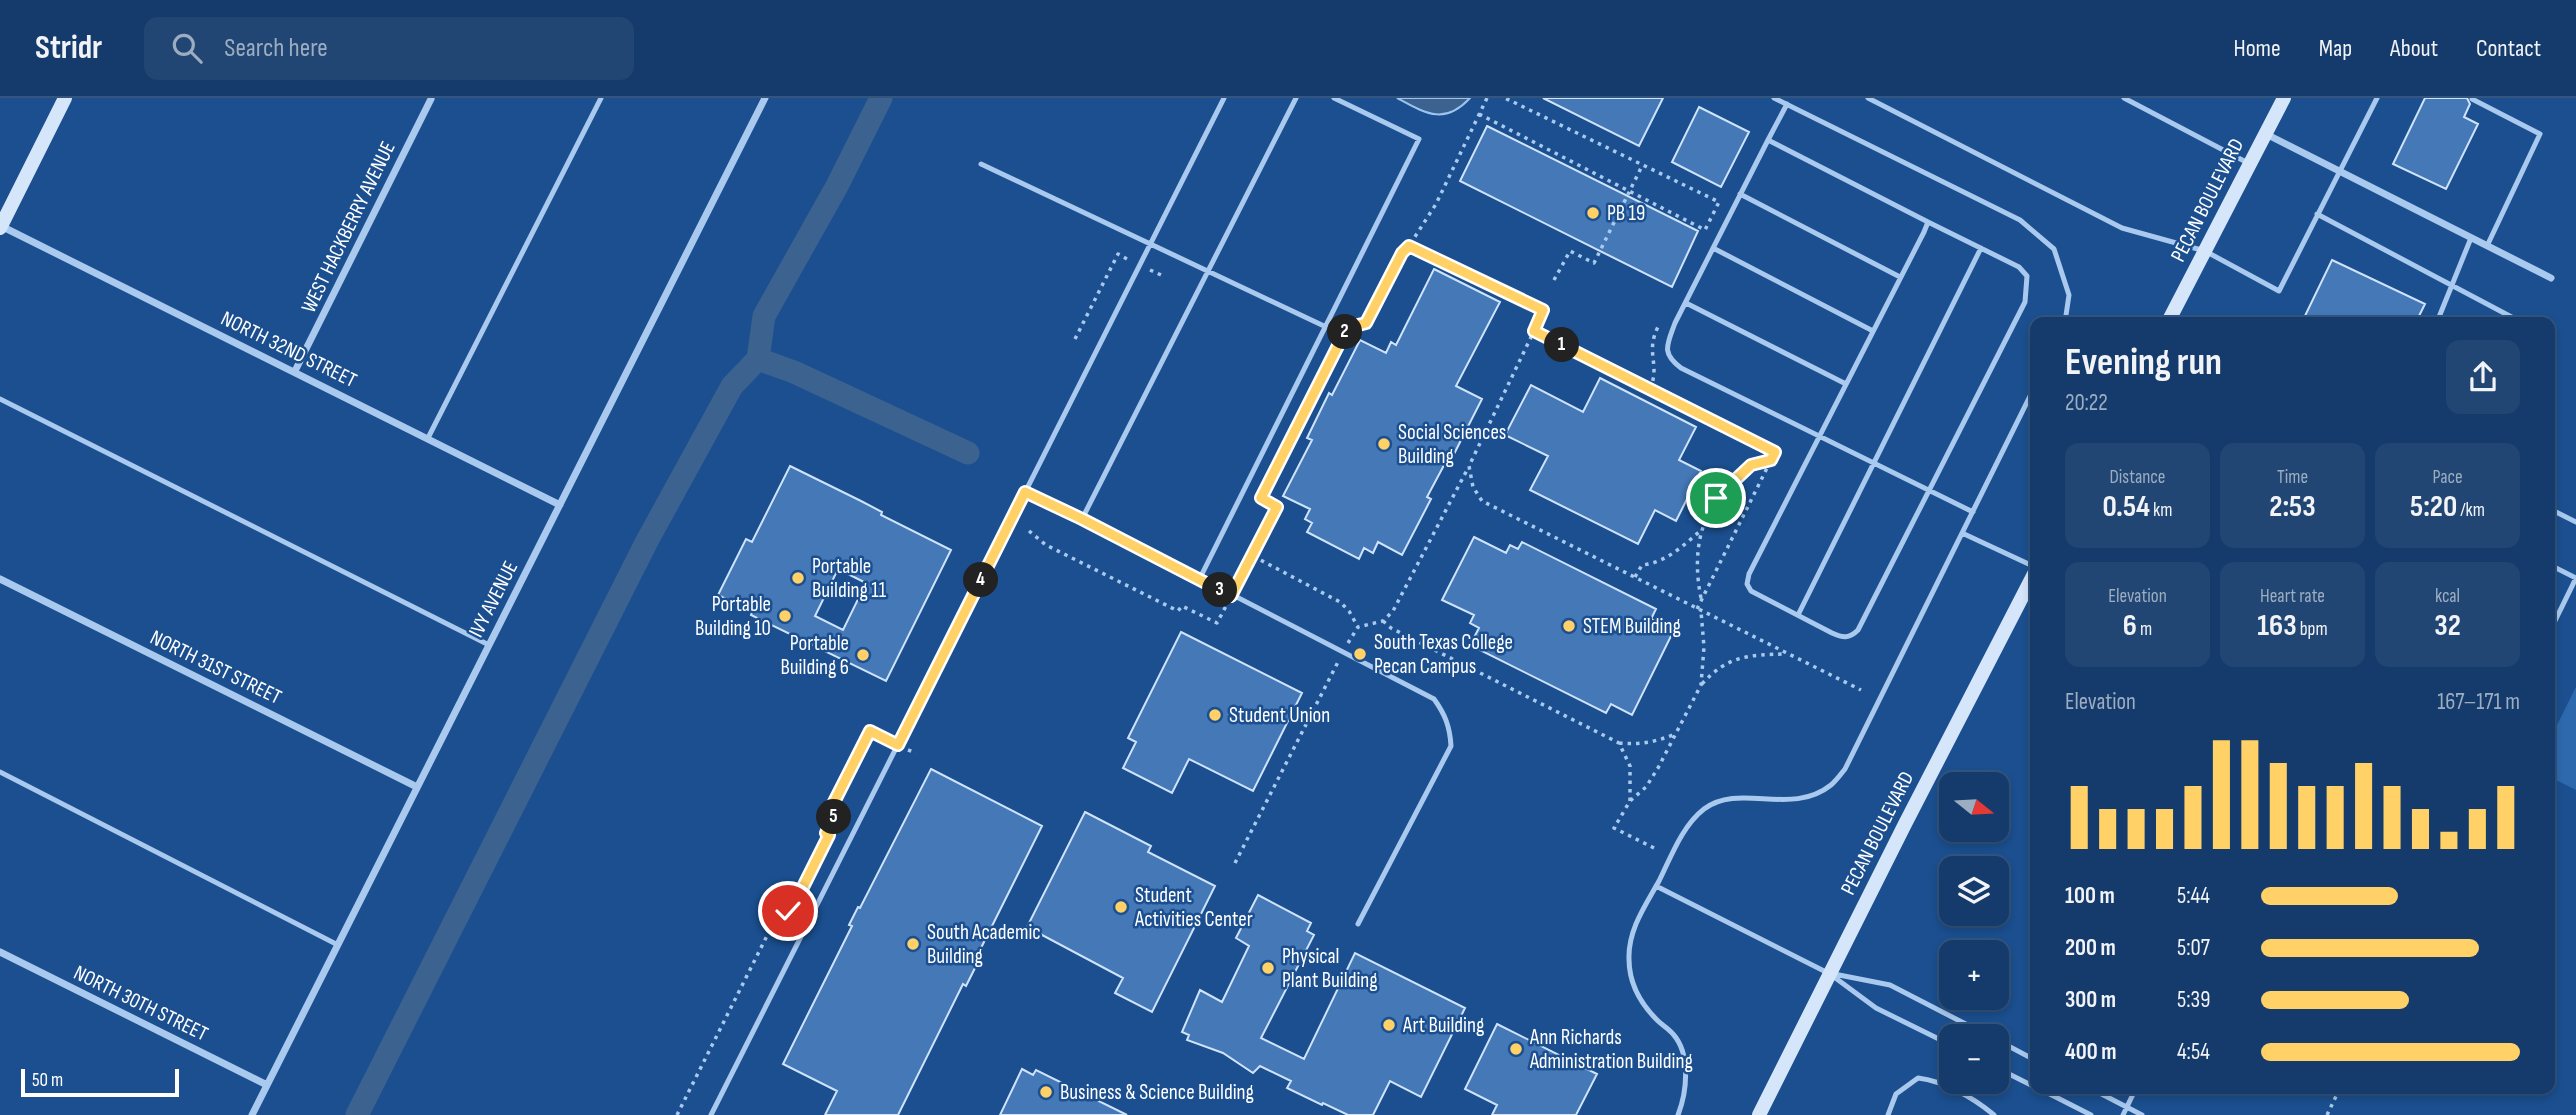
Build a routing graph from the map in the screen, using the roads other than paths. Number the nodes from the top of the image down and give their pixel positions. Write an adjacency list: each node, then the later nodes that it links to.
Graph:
1 (65, 98): 23 (main road)
2 (601, 98): 46 (lane)
3 (765, 98): 50 (street, IVY AVENUE)
4 (1224, 98): 25 (lane)
5 (1296, 98): 30 (lane)
6 (1334, 98): 39 (lane)
7 (1774, 98): 14 (lane)
8 (1868, 98): 29 (lane)
9 (2124, 98): 18 (lane)
10 (2284, 98): 15 (main road, PECAN BOULEVARD)
11 (2377, 98): 19 (lane)
12 (431, 99): 41 (street, WEST HACKBERRY AVENUE)
13 (2472, 99): 26 (lane)
14 (1787, 104): 16 (lane); 35 (lane)
15 (2266, 134): 18 (main road, PECAN BOULEVARD); 19 (street)
16 (1768, 140): 20 (lane); 22 (lane)
17 (981, 164): 25 (lane)
18 (2250, 164): 29 (main road, PECAN BOULEVARD)
19 (2339, 171): 21 (lane); 24 (street)
20 (1740, 194): 27 (lane); 31 (lane)
21 (2317, 214): 29 (lane); 33 (lane)
22 (1928, 222): 28 (lane); 31 (lane)
23 (1, 227): 41 (street, NORTH 32ND STREET)
24 (2471, 238): 26 (street); 33 (lane)
25 (1150, 244): 30 (lane); 49 (lane)
26 (2487, 246): 32 (street)
27 (1713, 248): 34 (lane); 40 (lane)
28 (1981, 248): 47 (lane); 48 (lane)
29 (2205, 251): 36 (main road, PECAN BOULEVARD)
30 (1208, 272): 39 (lane); 53 (lane)
31 (1900, 277): 40 (lane)
32 (2551, 278)
33 (2452, 285): 37 (lane); 38 (lane)
34 (1686, 303): 42 (lane); 45 (lane)
35 (2066, 317)
36 (2171, 317)
37 (2439, 317)
38 (2512, 317)
39 (1324, 326): 58 (lane)
40 (1873, 331): 42 (lane)
41 (295, 371): 46 (street, NORTH 32ND STREET)
42 (1846, 384): 45 (lane)
43 (2030, 396): 51 (lane)
44 (0, 400): 64 (lane)
45 (1819, 436): 47 (lane); 62 (lane)
46 (428, 438): 50 (street, NORTH 32ND STREET)
47 (1874, 462): 48 (lane); 62 (lane)
48 (1930, 491): 51 (lane); 62 (lane)
49 (1025, 492): 53 (lane); 84 (lane)
50 (560, 505): 64 (street, IVY AVENUE)
51 (1973, 512): 55 (lane)
52 (2555, 512): 54 (lane)
53 (1082, 519): 58 (lane)
54 (2576, 522)
55 (1962, 533): 56 (lane); 67 (lane)
56 (2030, 567)
57 (2555, 568): 59 (lane)
58 (1200, 578): 68 (lane)
59 (2576, 578): 63 (lane)
60 (0, 579): 66 (street, NORTH 31ST STREET)
61 (2030, 579): 71 (main road, PECAN BOULEVARD)
62 (1798, 615)
63 (2555, 621)
64 (489, 645): 66 (street, IVY AVENUE)
65 (0, 772): 69 (lane)
66 (417, 787): 69 (street, IVY AVENUE)
67 (1656, 886): 71 (lane); 85 (lane)
68 (1358, 924)
69 (338, 945): 78 (street, IVY AVENUE)
70 (0, 952): 78 (street, NORTH 30TH STREET)
71 (1830, 974): 72 (lane); 73 (lane); 86 (main road, PECAN BOULEVARD)
72 (1966, 1024)
73 (1939, 1039)
74 (2009, 1046): 75 (lane)
75 (2030, 1057)
76 (2009, 1074): 77 (lane)
77 (2030, 1084)
78 (267, 1085): 83 (street, IVY AVENUE)
79 (2049, 1094): 89 (lane)
80 (2101, 1094): 82 (lane)
81 (2133, 1094): 82 (lane)
82 (2127, 1108): 90 (lane); 91 (lane)
83 (251, 1115)
84 (711, 1115)
85 (1678, 1115)
86 (1759, 1115)
87 (1888, 1115): 88 (lane)
88 (1994, 1115)
89 (2091, 1115)
90 (2123, 1115)
91 (2142, 1115)

